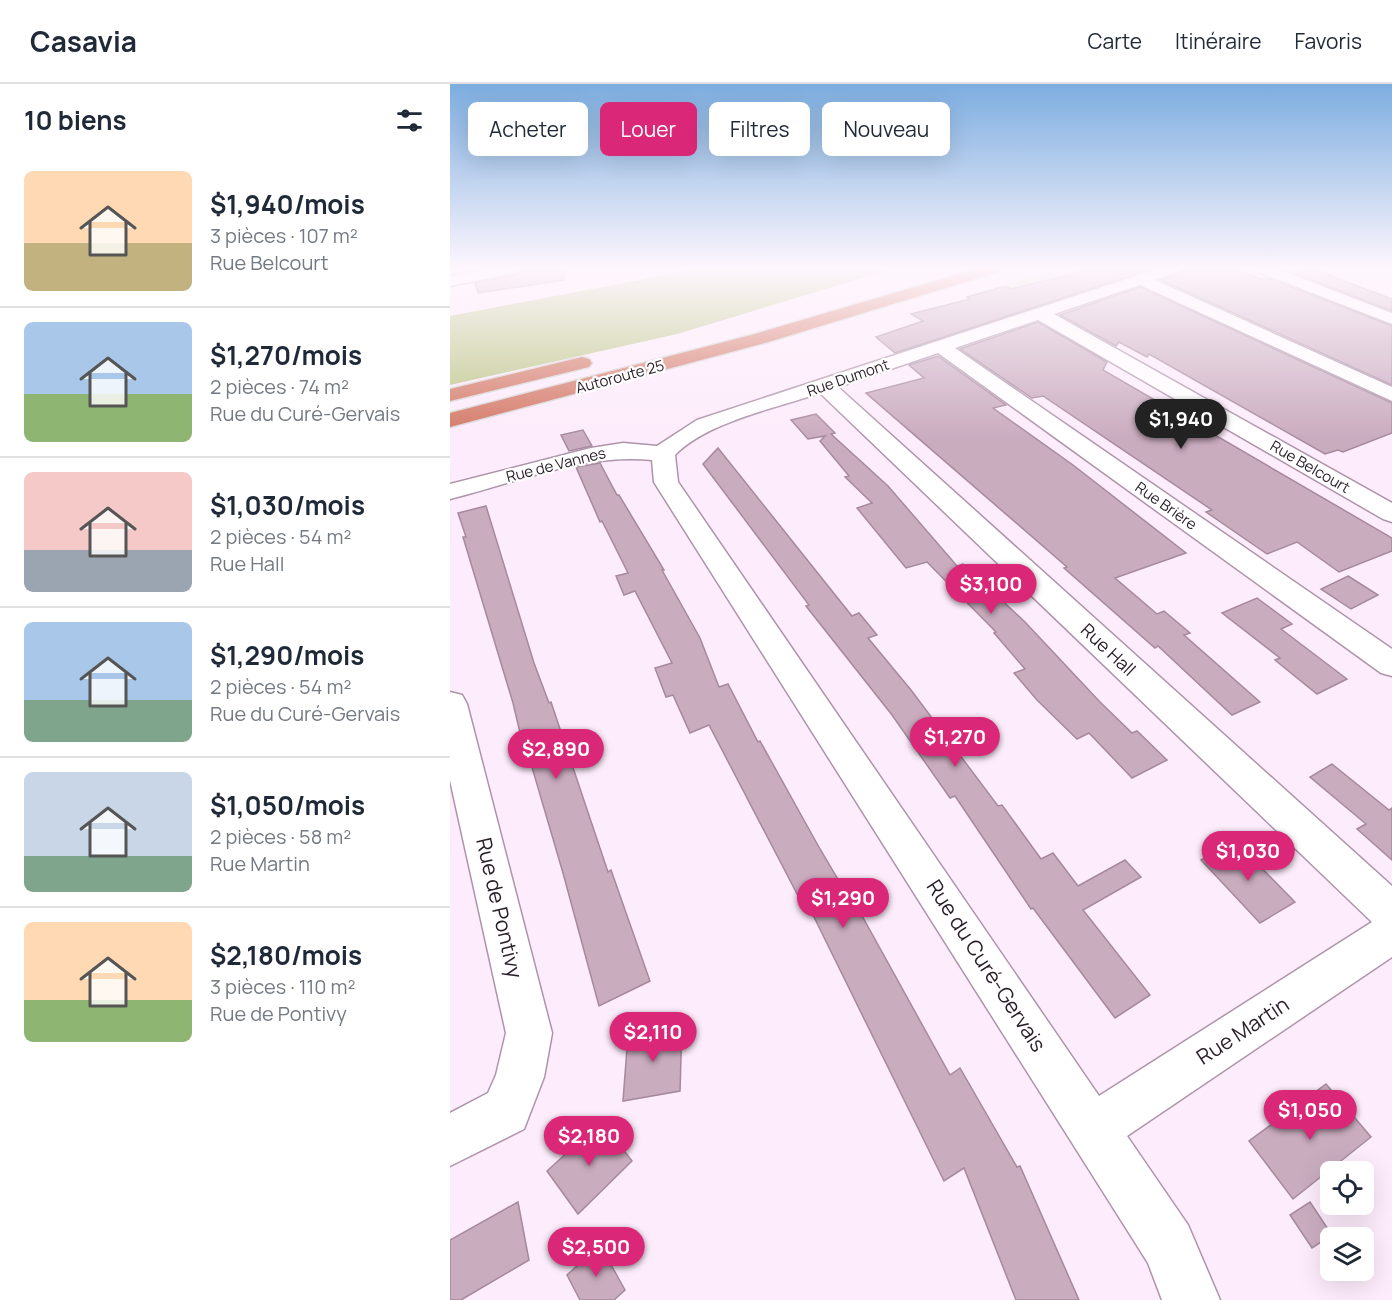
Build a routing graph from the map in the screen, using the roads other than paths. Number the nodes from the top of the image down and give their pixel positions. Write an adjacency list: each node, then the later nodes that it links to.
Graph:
1 (806, 325): 10 (highway, Autoroute 25)
2 (1007, 325): 5 (street, Rue Dumont)
3 (1060, 325): 13 (street, Rue Belcourt)
4 (1239, 325): 9 (street)
5 (940, 346): 7 (street, Rue Dumont); 14 (street, Rue Brière)
6 (602, 358): 8 (highway, Autoroute 25)
7 (825, 387): 11 (street, Rue Dumont); 16 (street, Rue Hall)
8 (450, 395)
9 (1392, 395)
10 (450, 420)
11 (663, 454): 12 (street, Rue de Vannes); 18 (street, Rue du Curé-Gervais)
12 (450, 492)
13 (1392, 514)
14 (1392, 665)
15 (450, 704): 19 (street, Rue de Pontivy)
16 (1392, 913)
17 (1392, 933): 18 (street, Rue Martin)
18 (1093, 1129): 20 (street, Rue du Curé-Gervais)
19 (450, 1140)
20 (1191, 1300)

